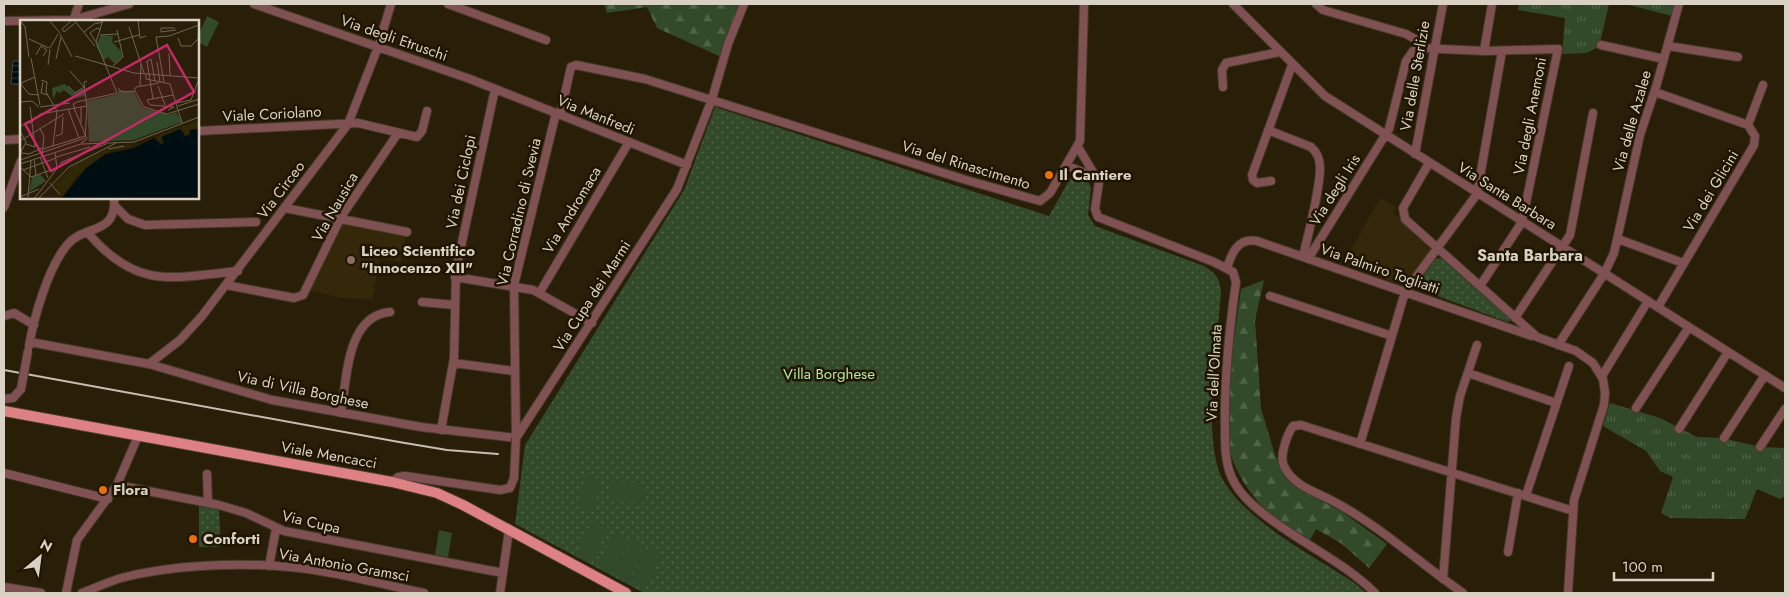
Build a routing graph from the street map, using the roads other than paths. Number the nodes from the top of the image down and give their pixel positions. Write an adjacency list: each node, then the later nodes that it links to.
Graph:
1 (79, 4): 13 (street)
2 (129, 4): 13 (street)
3 (254, 4): 19 (street, Via degli Etruschi)
4 (391, 4): 19 (street, Via Circeo)
5 (448, 4): 16 (street)
6 (744, 4): 32 (street, Via Cupa dei Marmi)
7 (1084, 4): 45 (street, Via del Rinascimento)
8 (1232, 4): 24 (street, Via Santa Barbara)
9 (1316, 4): 20 (street)
10 (1443, 4): 21 (street, Via delle Sterlizie)
11 (1492, 4): 22 (street)
12 (1679, 4): 18 (street, Via delle Azalee)
13 (73, 20)
14 (4, 21): 15 (street)
15 (20, 21)
16 (546, 40)
17 (1601, 45): 26 (street)
18 (1668, 46): 25 (street); 26 (street, Via delle Azalee)
19 (378, 47): 30 (street, Via degli Etruschi); 36 (street, Via Circeo)
20 (1422, 48): 21 (street, Via degli Anemoni); 41 (street, Via degli Iris)
21 (1434, 49): 22 (street, Via degli Anemoni); 46 (street, Via delle Sterlizie)
22 (1484, 51): 23 (street, Via degli Anemoni)
23 (1502, 51): 53 (street); 59 (street, Via degli Anemoni)
24 (1280, 52): 27 (street, Via Santa Barbara); 29 (street)
25 (1738, 57)
26 (1664, 59): 31 (street, Via delle Azalee)
27 (1292, 65): 38 (street); 41 (street, Via Santa Barbara)
28 (1763, 85): 37 (street)
29 (1223, 87)
30 (496, 89): 35 (street, Via Manfredi); 70 (street, Via dei Ciclopi)
31 (1654, 92): 37 (street); 62 (street, Via delle Azalee)
32 (712, 100): 35 (street, Via del Rinascimento); 49 (street, Via Cupa dei Marmi); 50 (street, Via del Rinascimento)
33 (428, 111): 40 (street, Viale Coriolano)
34 (1592, 113): 64 (street)
35 (558, 114): 44 (street, Via Manfredi); 72 (street, Via Corradino di Svevia)
36 (348, 124): 39 (street, Viale Coriolano); 40 (street, Viale Coriolano); 56 (street, Via Circeo)
37 (1748, 125): 66 (street, Via dei Glicini)
38 (1268, 130): 52 (street); 65 (street)
39 (199, 131)
40 (398, 133): 57 (street, Via Nausica)
41 (1385, 135): 46 (street, Via Santa Barbara); 65 (street, Via degli Iris)
42 (20, 139): 43 (street)
43 (4, 140)
44 (629, 142): 49 (street, Via Manfredi); 74 (street, Via Andromaca)
45 (1078, 147): 50 (street, Via del Rinascimento); 51 (street)
46 (1415, 154): 47 (street, Via Santa Barbara)
47 (1429, 163): 53 (street, Via Santa Barbara); 63 (street)
48 (20, 164): 55 (street)
49 (687, 166): 84 (street, Via Cupa dei Marmi)
50 (1068, 166): 51 (street)
51 (1097, 178): 67 (street)
52 (1271, 181)
53 (1477, 194): 59 (street, Via Santa Barbara); 63 (street)
54 (114, 202): 58 (street); 61 (street)
55 (4, 207)
56 (285, 208): 57 (street); 68 (street, Via Circeo)
57 (341, 218): 60 (street); 71 (street, Via Nausica)
58 (256, 222)
59 (1522, 222): 64 (street, Via Santa Barbara); 73 (street)
60 (407, 232)
61 (88, 233): 68 (street); 85 (street)
62 (1618, 239): 66 (street); 69 (street, Via delle Azalee)
63 (1437, 248): 73 (street); 75 (street)
64 (1562, 248): 69 (street, Via Santa Barbara); 83 (street)
65 (1305, 258): 67 (street, Via Palmiro Togliatti); 75 (street, Via Palmiro Togliatti)
66 (1683, 263): 80 (street, Via dei Glicini)
67 (1227, 268): 137 (street, Via dell'Olmata)
68 (238, 271): 71 (street, Via Circeo)
69 (1604, 274): 77 (street, Via Santa Barbara); 91 (street, Via delle Azalee)
70 (455, 277): 72 (street); 79 (street, Via dei Ciclopi)
71 (226, 285): 94 (street, Via Circeo)
72 (514, 285): 74 (street); 96 (street, Via Corradino di Svevia)
73 (1480, 286): 83 (street)
74 (540, 292): 84 (street)
75 (1405, 292): 87 (street); 88 (street, Via Palmiro Togliatti)
76 (1270, 296): 87 (street)
77 (1648, 301): 80 (street, Via Santa Barbara); 99 (street)
78 (422, 302): 79 (street)
79 (455, 305): 93 (street, Via dei Ciclopi)
80 (1658, 307): 86 (street, Via Santa Barbara)
81 (390, 312): 106 (street)
82 (4, 316): 85 (street)
83 (1515, 318): 88 (street)
84 (592, 323): 110 (street, Via Cupa dei Marmi)
85 (34, 325): 89 (street)
86 (1689, 327): 92 (street, Via Santa Barbara); 103 (street)
87 (1392, 336): 112 (street)
88 (1537, 337): 91 (street, Via Palmiro Togliatti)
89 (30, 342): 94 (street, Via di Villa Borghese); 101 (street, bridge)
90 (1477, 345): 97 (street)
91 (1558, 345): 99 (street, Via Palmiro Togliatti)
92 (1728, 352): 98 (street, Via Santa Barbara); 107 (street)
93 (454, 363): 96 (street); 108 (street, Via dei Ciclopi)
94 (149, 364): 106 (street, Via di Villa Borghese)
95 (1569, 366): 102 (street)
96 (514, 371): 110 (street, Via Corradino di Svevia)
97 (1468, 373): 102 (street); 115 (street)
98 (1764, 375): 100 (street, Via Santa Barbara); 111 (street)
99 (1602, 376): 123 (street)
100 (1785, 388)
101 (4, 399)
102 (1556, 403): 120 (street)
103 (1636, 408)
104 (1785, 409): 113 (street)
105 (4, 411): 109 (main road, Viale Mencacci)
106 (341, 413): 108 (street, Via di Villa Borghese)
107 (1679, 429)
108 (442, 430): 110 (street, Via di Villa Borghese)
109 (138, 436): 117 (main road, Viale Mencacci); 118 (street)
110 (516, 438): 117 (street, bridge)
111 (1724, 438)
112 (1360, 444): 115 (street); 129 (street)
113 (1760, 447)
114 (4, 473): 121 (street)
115 (1452, 473): 119 (street); 129 (street)
116 (206, 474): 122 (street)
117 (392, 482): 125 (main road, Viale Mencacci)
118 (117, 485): 121 (street); 122 (street, Via Cupa)
119 (1518, 493): 120 (street); 126 (street)
120 (1526, 496): 123 (street)
121 (108, 498): 132 (street)
122 (208, 502): 124 (street, Via Cupa)
123 (1573, 511): 139 (street)
124 (276, 529): 127 (street); 128 (street, Via Cupa)
125 (509, 530): 128 (street); 136 (main road, Viale Mencacci)
126 (1508, 552)
127 (269, 566): 133 (street, Via Antonio Gramsci); 134 (street, Via Antonio Gramsci)
128 (503, 573): 135 (street)
129 (1443, 579): 138 (street)
130 (4, 587): 131 (street)
131 (41, 593)
132 (66, 593)
133 (82, 593)
134 (424, 593)
135 (500, 593)
136 (626, 593)
137 (1375, 593)
138 (1463, 593)
139 (1568, 593)

